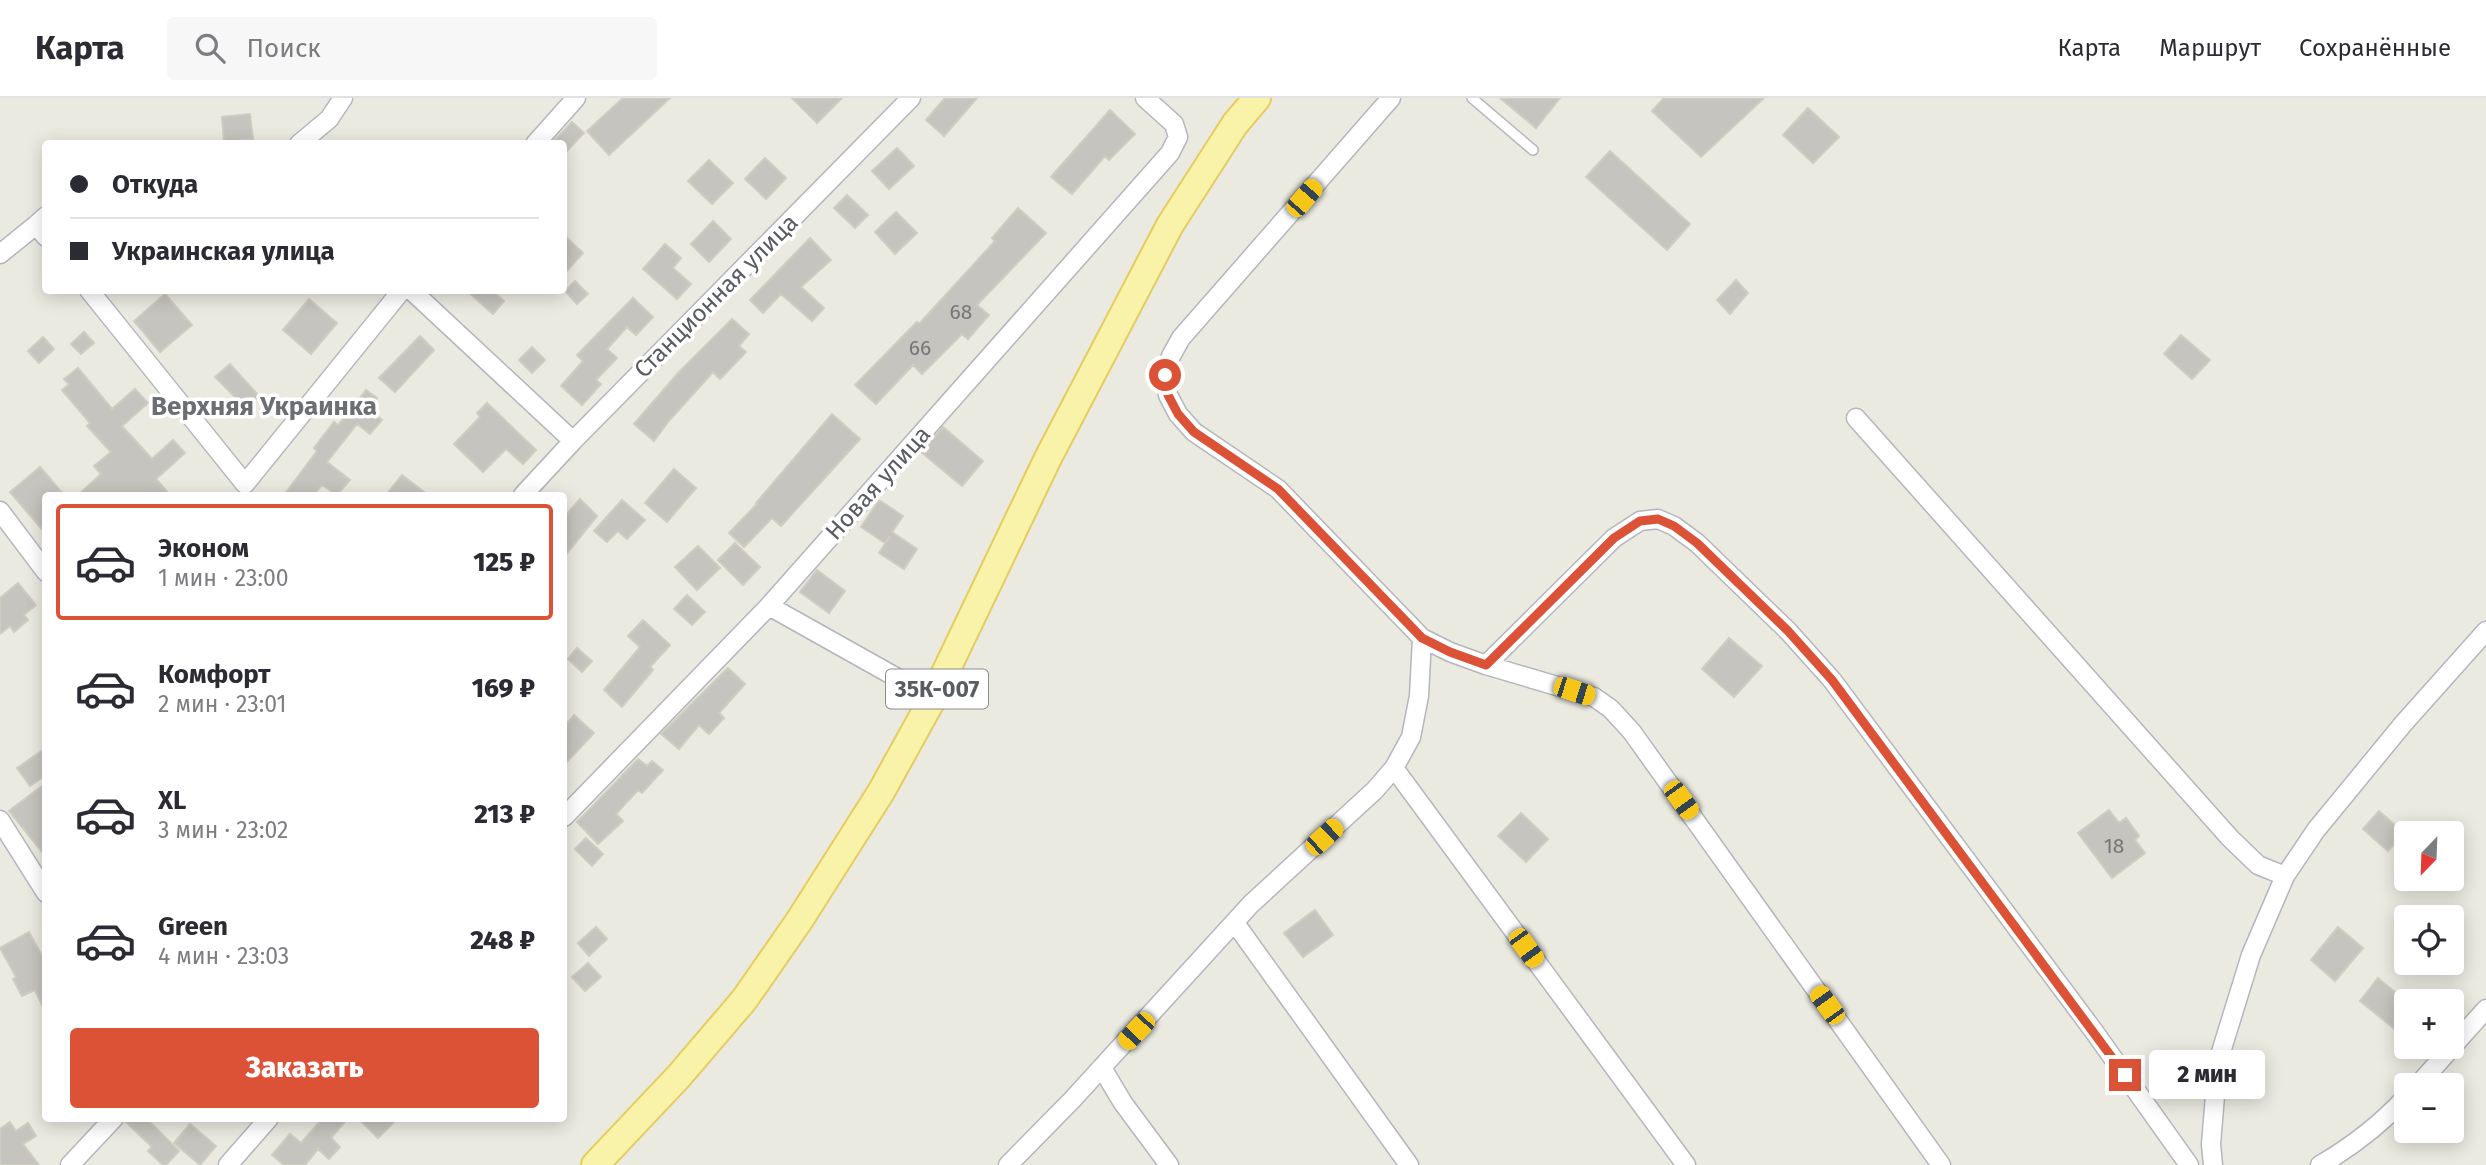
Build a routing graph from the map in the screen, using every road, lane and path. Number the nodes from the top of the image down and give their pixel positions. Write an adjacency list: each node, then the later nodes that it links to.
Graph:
1 (342, 98): 8 (street)
2 (576, 98): 9 (street)
3 (911, 98): 17 (street, Станционная улица)
4 (1145, 98): 21 (street, Новая улица)
5 (1257, 98): 25 (main road, 35К-007)
6 (1391, 98): 23 (street)
7 (1472, 98): 10 (lane)
8 (304, 140)
9 (539, 140)
10 (1533, 150)
11 (42, 226): 12 (street)
12 (0, 254)
13 (92, 294): 14 (street)
14 (399, 294)
15 (415, 294): 17 (street)
16 (1856, 418): 29 (street)
17 (573, 441): 18 (street, Станционная улица)
18 (526, 492)
19 (0, 511): 20 (street)
20 (42, 567)
21 (769, 606): 25 (street); 27 (street, Новая улица)
22 (2486, 631): 29 (street)
23 (1422, 638): 24 (street); 26 (street)
24 (1486, 665): 45 (street); 46 (street)
25 (933, 698): 40 (main road, 35К-007)
26 (1394, 768): 31 (street); 44 (street)
27 (567, 814)
28 (0, 820): 30 (street)
29 (2285, 876): 47 (street)
30 (42, 887)
31 (1235, 923): 33 (street); 43 (street)
32 (2486, 1009): 34 (street)
33 (1101, 1068): 41 (street); 42 (street)
34 (2429, 1073)
35 (2394, 1110): 48 (street)
36 (110, 1122): 38 (street)
37 (266, 1122): 39 (street)
38 (70, 1165)
39 (228, 1165)
40 (595, 1165)
41 (1008, 1165)
42 (1169, 1165)
43 (1409, 1165)
44 (1686, 1165)
45 (1941, 1165)
46 (2189, 1165)
47 (2213, 1165)
48 (2320, 1165)

